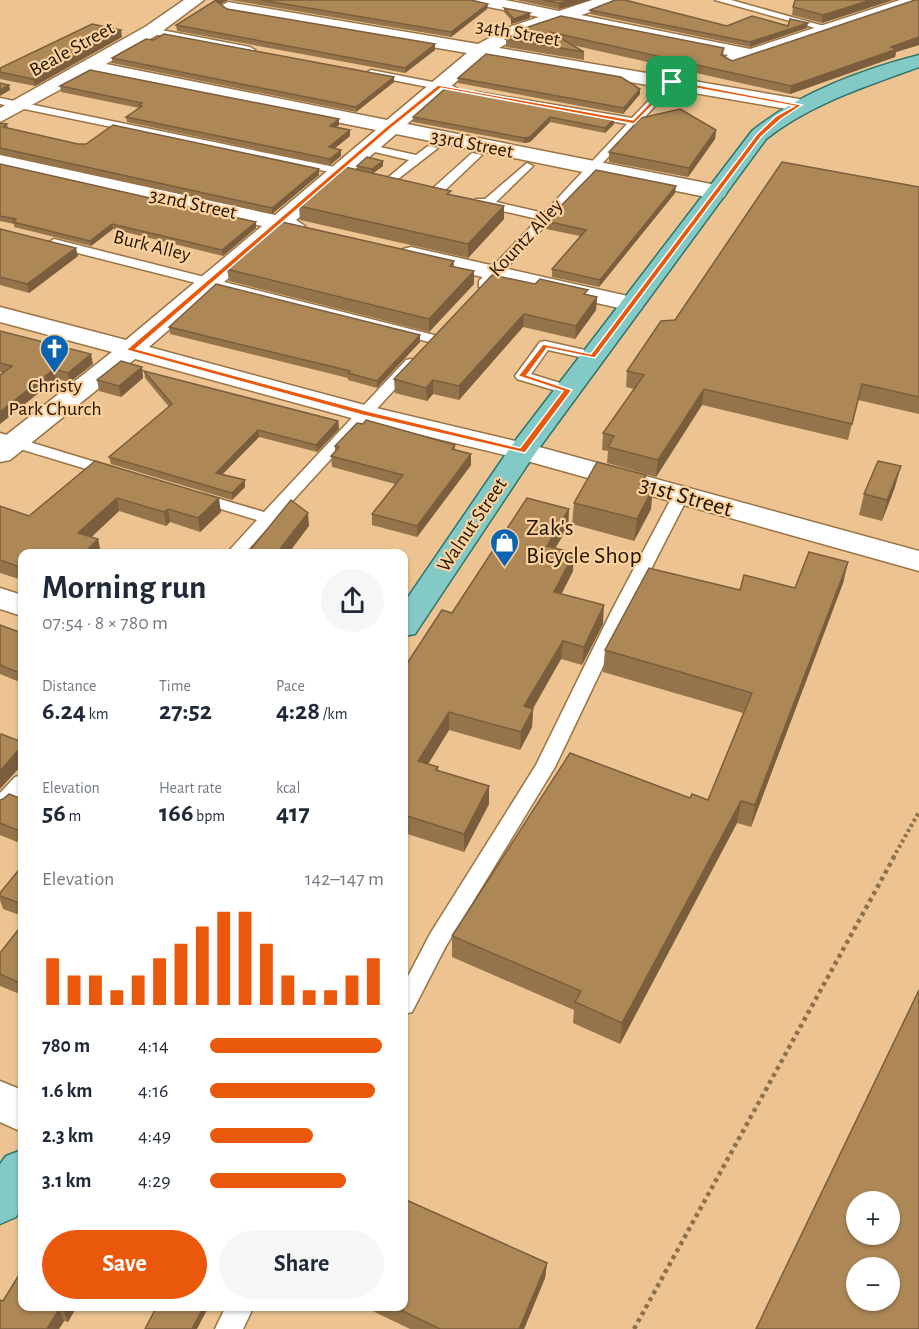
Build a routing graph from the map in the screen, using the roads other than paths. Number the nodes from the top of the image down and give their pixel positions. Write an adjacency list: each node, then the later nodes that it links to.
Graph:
1 (195, 0): 12 (street, Beale Street)
2 (479, 0): 9 (street)
3 (609, 0): 9 (street)
4 (720, 0): 11 (lane)
5 (866, 0): 8 (street)
6 (917, 0): 8 (street)
7 (228, 7): 13 (street, 34th Street)
8 (890, 9): 10 (street); 11 (street)
9 (560, 15): 13 (street); 15 (street)
10 (919, 20)
11 (826, 28): 15 (street)
12 (151, 31): 14 (lane); 17 (street, Beale Street)
13 (483, 49): 19 (street, 34th Street); 20 (street)
14 (267, 53)
15 (749, 54): 19 (street)
16 (919, 62): 22 (main road, Walnut Street)
17 (86, 66): 21 (street, Beale Street); 25 (street, 33rd Street)
18 (359, 71): 20 (lane)
19 (672, 82): 22 (street, 34th Street); 24 (lane, Kountz Alley)
20 (440, 86): 24 (lane); 25 (street)
21 (9, 103): 23 (street, Beale Street); 33 (lane)
22 (800, 105): 36 (main road, Walnut Street)
23 (0, 116)
24 (634, 122): 32 (lane, Kountz Alley)
25 (388, 128): 26 (street); 32 (street, 33rd Street)
26 (366, 147): 29 (lane); 33 (street)
27 (432, 148): 29 (lane)
28 (476, 155): 37 (lane)
29 (418, 159): 34 (lane)
30 (0, 161): 39 (street, 32nd Street)
31 (527, 166): 37 (lane)
32 (593, 166): 36 (street, 33rd Street); 38 (lane, Kountz Alley)
33 (338, 171): 34 (lane); 39 (street)
34 (378, 180): 35 (lane)
35 (408, 186)
36 (716, 192): 46 (main road, Walnut Street)
37 (487, 204): 38 (lane)
38 (547, 217): 43 (lane, Kountz Alley)
39 (277, 222): 40 (street, 32nd Street); 44 (street)
40 (311, 230)
41 (44, 241): 44 (lane, Burk Alley)
42 (391, 249): 43 (street)
43 (494, 273): 45 (lane, Kountz Alley); 46 (street)
44 (210, 281): 48 (street); 51 (lane, Burk Alley)
45 (471, 298)
46 (632, 304): 49 (main road, Walnut Street)
47 (0, 314): 48 (street, 31st Street)
48 (130, 350): 51 (street, 31st Street); 52 (street)
49 (593, 356): 50 (main road, Walnut Street); 50 (lane)
50 (568, 390): 53 (main road, Walnut Street)
51 (365, 413): 53 (street, 31st Street); 57 (lane)
52 (5, 445): 54 (lane)
53 (522, 451): 56 (street, 31st Street); 62 (main road, Walnut Street)
54 (130, 477)
55 (187, 494): 57 (lane)
56 (681, 495): 59 (street, 31st Street); 65 (lane)
57 (268, 518): 58 (lane)
58 (239, 549)
59 (919, 561)
60 (0, 598): 61 (street)
61 (18, 605)
62 (408, 620)
63 (18, 786): 64 (lane)
64 (0, 806)
65 (408, 997)
66 (0, 1101): 67 (street)
67 (18, 1110)
68 (18, 1177): 69 (main road)
69 (0, 1202)
70 (238, 1311): 71 (lane)
71 (228, 1329)

